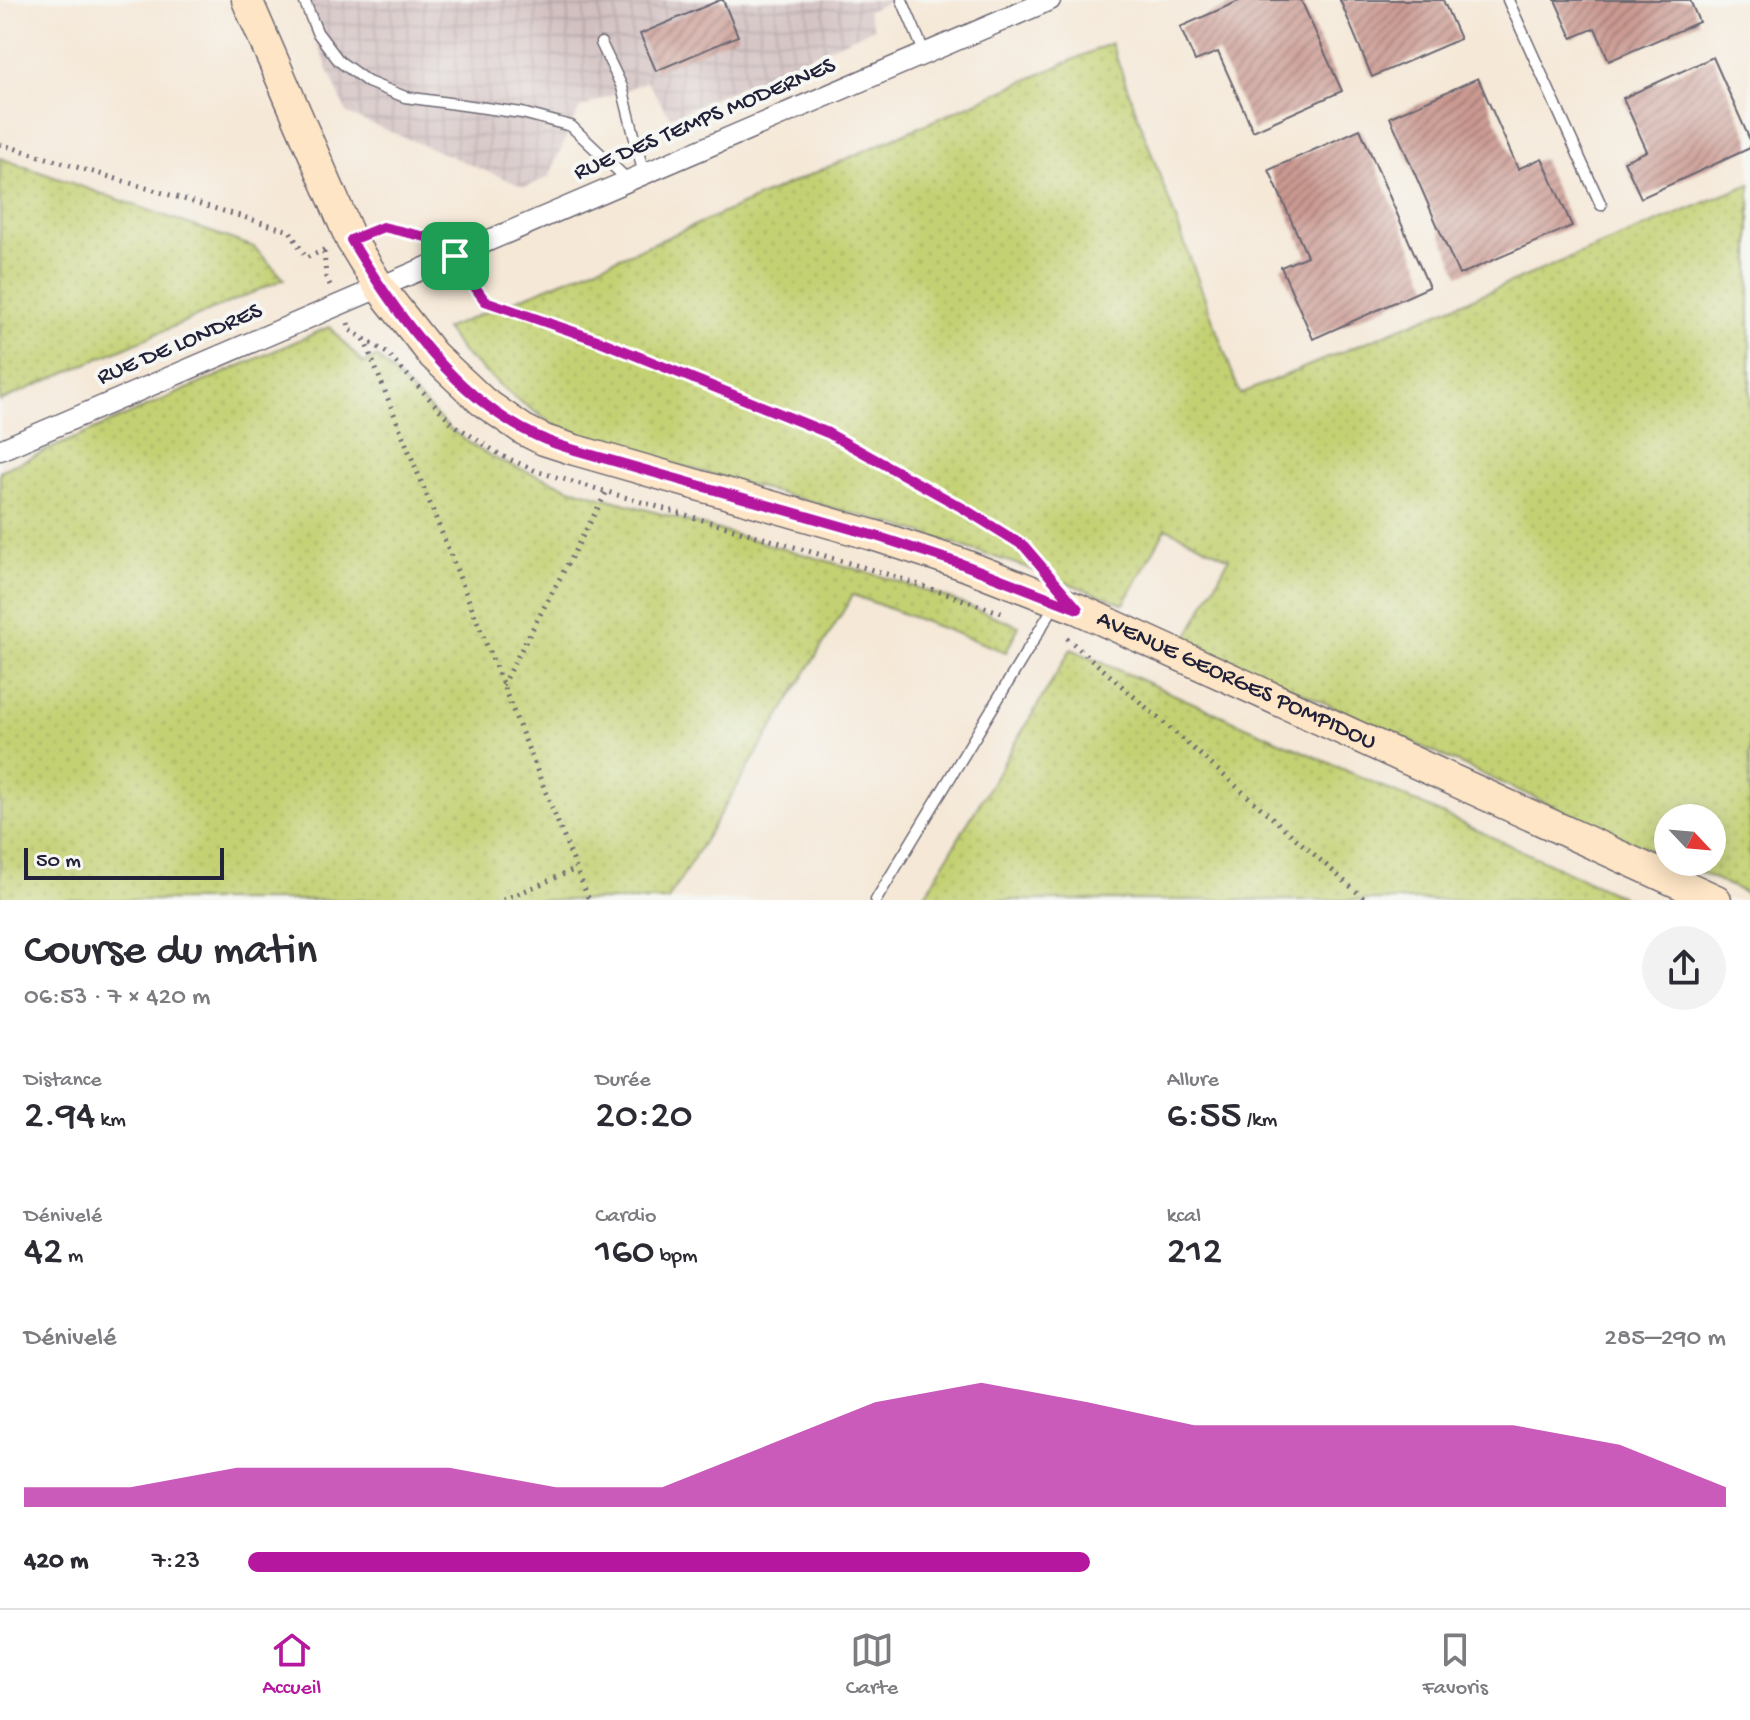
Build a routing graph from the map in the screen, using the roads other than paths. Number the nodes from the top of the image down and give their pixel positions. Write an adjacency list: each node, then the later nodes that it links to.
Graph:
1 (247, 0): 11 (main road, AVENUE GEORGES POMPIDOU)
2 (320, 0): 6 (lane)
3 (902, 0): 8 (lane)
4 (1050, 0): 8 (street, RUE DES TEMPS MODERNES)
5 (1508, 0): 10 (lane)
6 (305, 3): 9 (lane)
7 (601, 43): 9 (lane)
8 (925, 54): 9 (street, RUE DES TEMPS MODERNES)
9 (637, 178): 11 (street, RUE DES TEMPS MODERNES)
10 (1601, 205)
11 (380, 288): 12 (street, RUE DE LONDRES); 13 (main road, AVENUE GEORGES POMPIDOU)
12 (0, 450)
13 (1057, 601): 14 (lane); 15 (main road, AVENUE GEORGES POMPIDOU)
14 (876, 900)
15 (1716, 900)

